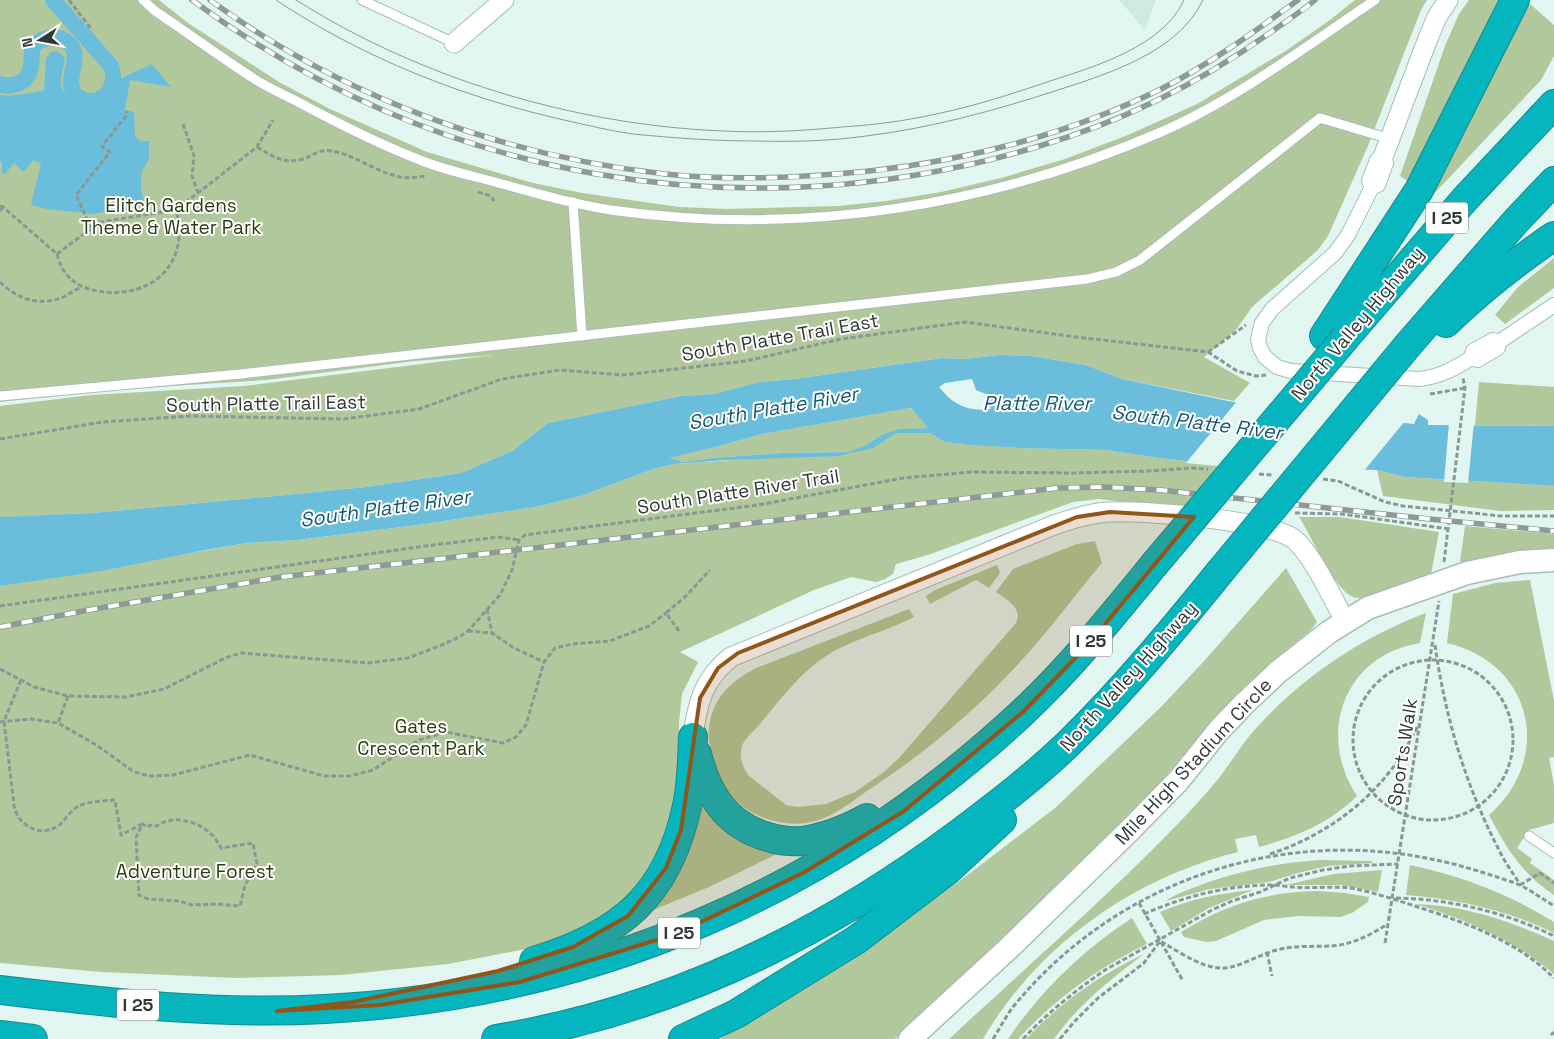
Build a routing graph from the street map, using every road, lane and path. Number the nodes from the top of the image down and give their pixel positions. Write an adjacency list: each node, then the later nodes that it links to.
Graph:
1 (69, 0): 8 (path)
2 (143, 0): 22 (lane)
3 (362, 0): 9 (lane)
4 (504, 0): 9 (street)
5 (1375, 0): 22 (lane)
6 (1448, 0): 14 (street)
7 (1515, 0): 34 (highway)
8 (92, 30)
9 (454, 43)
10 (1554, 104): 34 (highway, North Valley Highway / I 25)
11 (127, 110): 26 (path)
12 (273, 120): 15 (path)
13 (183, 124): 20 (path)
14 (1390, 139): 16 (street); 33 (lane)
15 (257, 147): 17 (path); 20 (path)
16 (1383, 158): 32 (street)
17 (427, 176)
18 (1554, 182): 35 (highway, I 25)
19 (473, 190): 21 (path)
20 (198, 193): 24 (path)
21 (494, 201)
22 (573, 202): 33 (lane)
23 (2, 206): 25 (path); 28 (path)
24 (176, 210): 26 (path); 30 (path)
25 (0, 211)
26 (92, 228): 28 (path)
27 (1554, 236): 35 (highway)
28 (57, 254): 30 (path)
29 (0, 282): 30 (path)
30 (82, 287)
31 (1554, 305): 32 (street)
32 (1262, 323): 36 (path)
33 (582, 336): 39 (lane)
34 (1335, 336): 43 (highway, bridge)
35 (1416, 345): 41 (highway, North Valley Highway, bridge)
36 (1208, 352): 37 (path, South Platte Trail East); 40 (path, South Platte Trail East)
37 (1266, 375)
38 (1466, 388): 45 (path)
39 (0, 396)
40 (0, 439)
41 (1317, 467): 45 (path); 66 (highway, North Valley Highway / I 25, bridge)
42 (1250, 473): 44 (path)
43 (1216, 476): 49 (path, South Platte River Trail); 65 (highway, I 25, bridge)
44 (1279, 476)
45 (1451, 511): 47 (path)
46 (1289, 512): 48 (path)
47 (1554, 516)
48 (1449, 529)
49 (518, 540): 52 (path); 53 (path)
50 (1554, 560): 55 (street, Mile High Stadium Circle)
51 (710, 570): 54 (path)
52 (0, 606)
53 (487, 609): 56 (path); 58 (path)
54 (666, 613): 57 (path); 61 (path)
55 (1345, 621): 70 (street); 103 (street, Mile High Stadium Circle)
56 (468, 630): 58 (path); 64 (path)
57 (679, 631)
58 (492, 632): 61 (path)
59 (1430, 660): 60 (path); 60 (path, Sports Walk); 68 (path, Sports Walk); 71 (path)
60 (1437, 660): 72 (path); 72 (path)
61 (544, 662): 69 (path)
62 (0, 669): 63 (path)
63 (21, 680): 64 (path); 67 (path)
64 (68, 696): 69 (path)
65 (1023, 712): 70 (highway); 96 (highway, I 25)
66 (1098, 713): 101 (highway, North Valley Highway / I 25); 102 (highway)
67 (2, 721): 69 (path); 74 (path)
68 (1420, 721): 71 (path); 73 (path, Sports Walk)
69 (58, 723)
70 (693, 737): 96 (highway)
71 (1372, 792): 73 (path); 78 (path)
72 (1478, 806): 73 (path); 82 (path)
73 (1406, 815): 76 (path, Sports Walk)
74 (142, 824): 74 (path)
75 (1529, 836): 77 (lane)
76 (1400, 853): 78 (path); 79 (path, Sports Walk); 82 (path)
77 (1554, 853)
78 (1262, 856): 84 (path)
79 (1397, 866): 81 (path); 83 (path, Sports Walk)
80 (1554, 883): 82 (path)
81 (1274, 885): 83 (path); 86 (path); 89 (path)
82 (1520, 885): 85 (path)
83 (1392, 898): 87 (path, Sports Walk); 88 (path); 93 (path)
84 (1139, 903): 86 (path); 104 (path)
85 (1554, 906)
86 (1144, 914): 89 (path)
87 (1388, 924): 90 (path, Sports Walk); 91 (path)
88 (1554, 936)
89 (1160, 941): 91 (path); 94 (path); 105 (path); 106 (path)
90 (1385, 943)
91 (1267, 952): 92 (path)
92 (1272, 976)
93 (1554, 978)
94 (1183, 981)
95 (0, 990): 96 (highway, I 25)
96 (277, 1011)
97 (1554, 1032): 99 (path)
98 (0, 1035): 100 (highway)
99 (1551, 1036)
100 (33, 1039)
101 (496, 1039)
102 (683, 1039)
103 (910, 1039)
104 (993, 1039)
105 (1023, 1039)
106 (1060, 1039)

